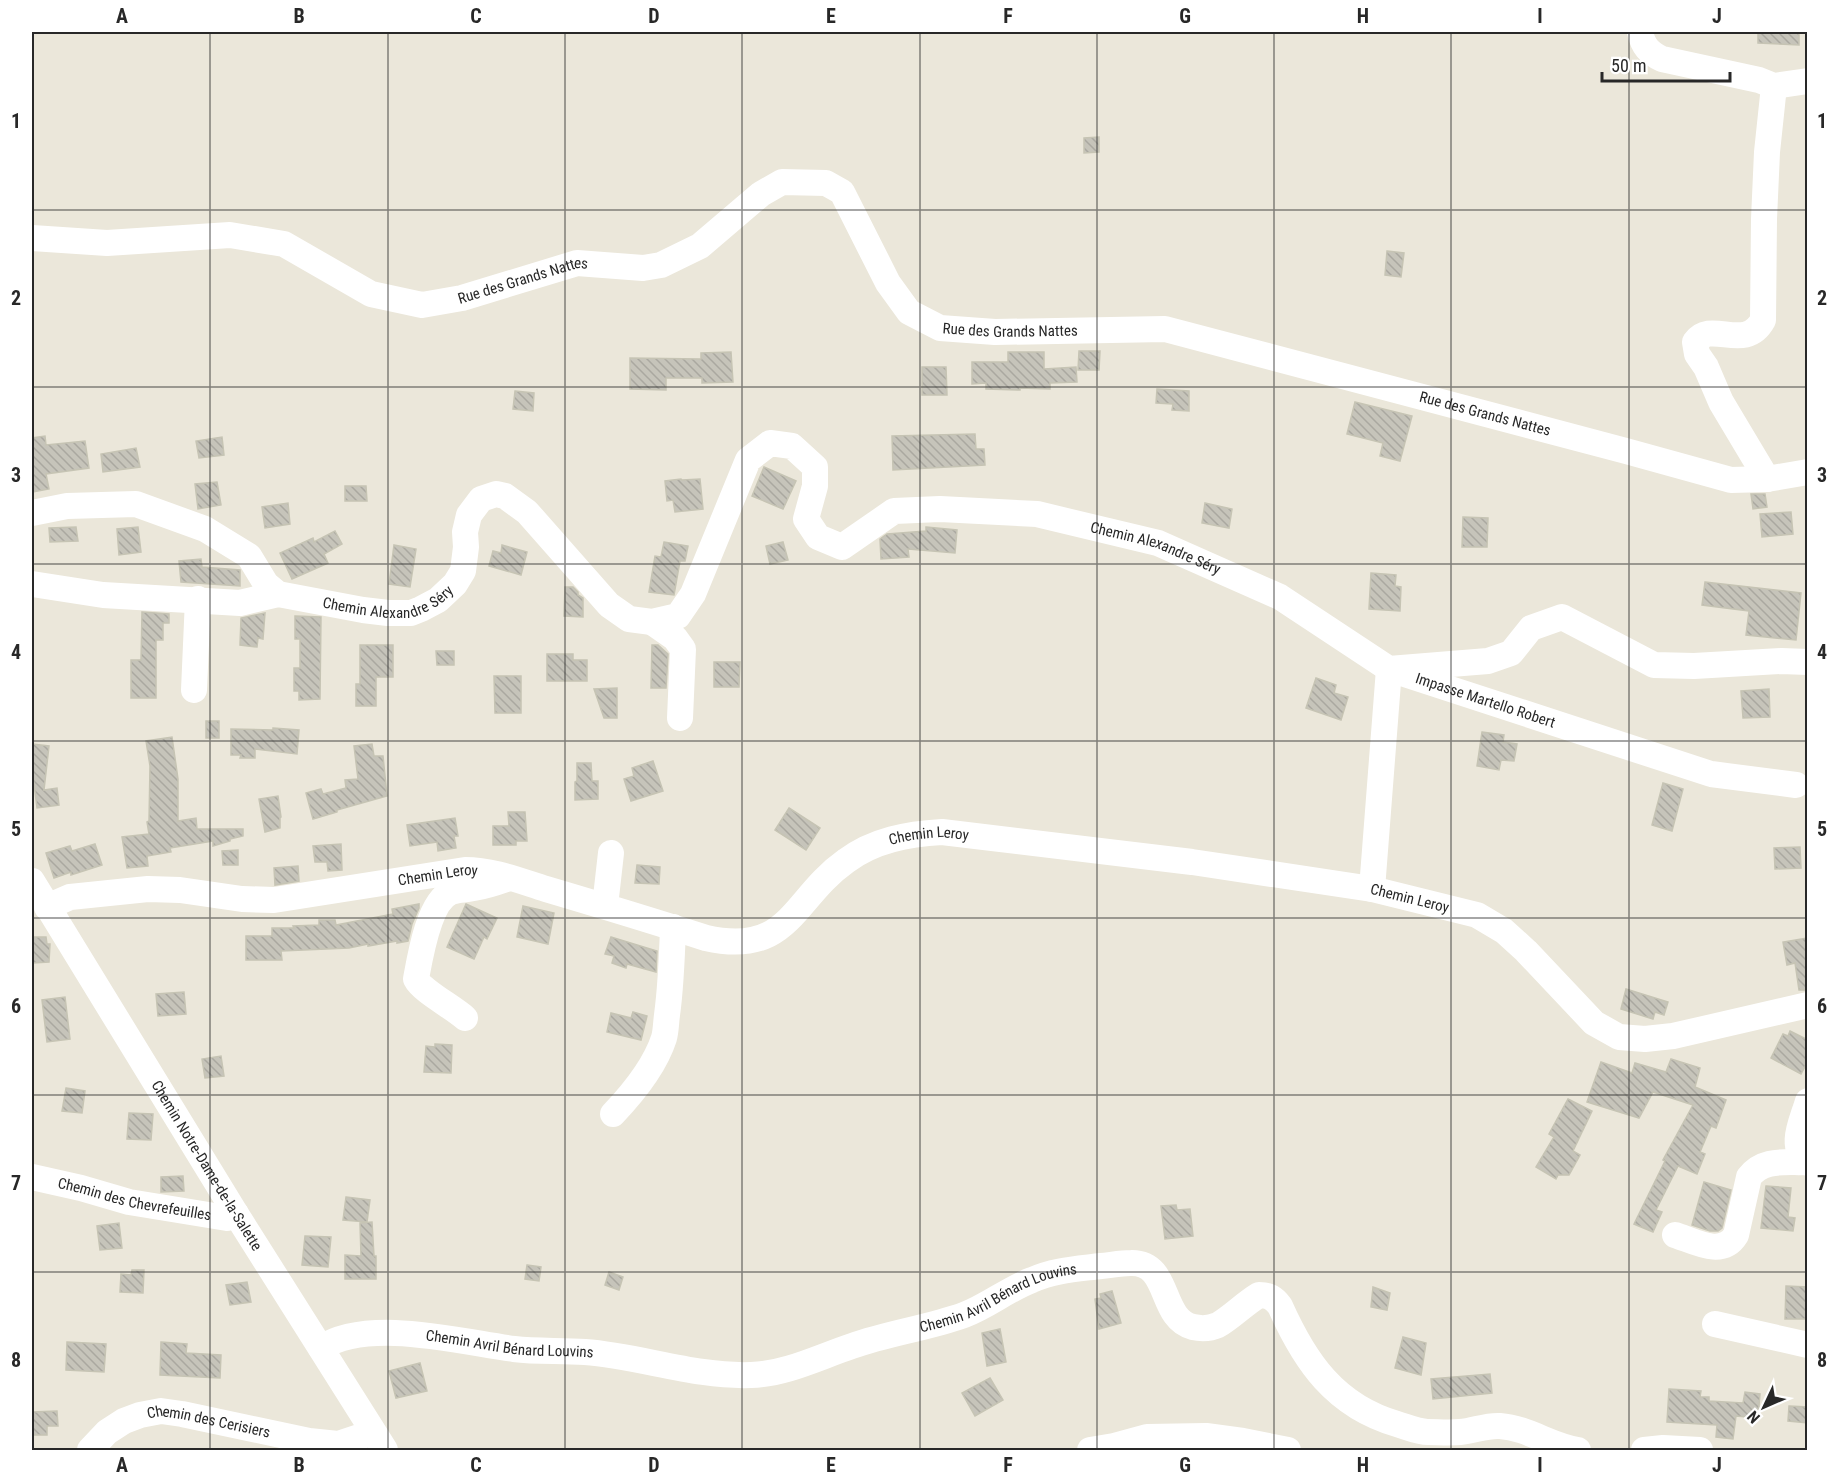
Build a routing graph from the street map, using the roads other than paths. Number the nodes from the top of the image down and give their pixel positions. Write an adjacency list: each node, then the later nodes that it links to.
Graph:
1 (1640, 32): 3 (street)
2 (1808, 81): 3 (street)
3 (1774, 86): 6 (street)
4 (32, 238): 6 (street, Rue des Grands Nattes)
5 (1808, 472): 6 (street, Rue des Grands Nattes)
6 (1767, 480)
7 (32, 513): 9 (street)
8 (32, 585): 10 (street)
9 (278, 594): 10 (street); 11 (street, Chemin Alexandre Séry)
10 (198, 599): 14 (street)
11 (652, 622): 13 (street, Chemin Alexandre Séry); 15 (street, Chemin Alexandre Séry)
12 (1808, 662): 13 (street)
13 (1389, 669): 16 (street, Impasse Martello Robert); 19 (street)
14 (194, 690)
15 (680, 718)
16 (1796, 785)
17 (611, 854): 21 (street)
18 (510, 878): 20 (street, Chemin Leroy); 21 (street, Chemin Leroy); 24 (street)
19 (1372, 889): 22 (street, Chemin Leroy); 23 (street, Chemin Leroy)
20 (37, 896): 29 (street, Chemin Notre-Dame-de-la-Salette)
21 (605, 906): 22 (street, Chemin Leroy)
22 (673, 927): 26 (street)
23 (1808, 1005)
24 (465, 1018)
25 (1808, 1101): 27 (street)
26 (613, 1114)
27 (1807, 1162): 30 (street)
28 (32, 1177): 29 (street, Chemin des Chevrefeuilles)
29 (236, 1214): 33 (street, Chemin Notre-Dame-de-la-Salette)
30 (1675, 1235)
31 (1715, 1324): 32 (street)
32 (1808, 1345)
33 (321, 1348): 34 (street, Chemin Notre-Dame-de-la-Salette); 38 (street, Chemin Avril Bénard Louvins)
34 (378, 1441): 35 (street, Chemin des Cerisiers)
35 (90, 1450)
36 (1090, 1450): 37 (street)
37 (1288, 1450)
38 (1578, 1450)
39 (1644, 1450): 40 (street)
40 (1700, 1450)

